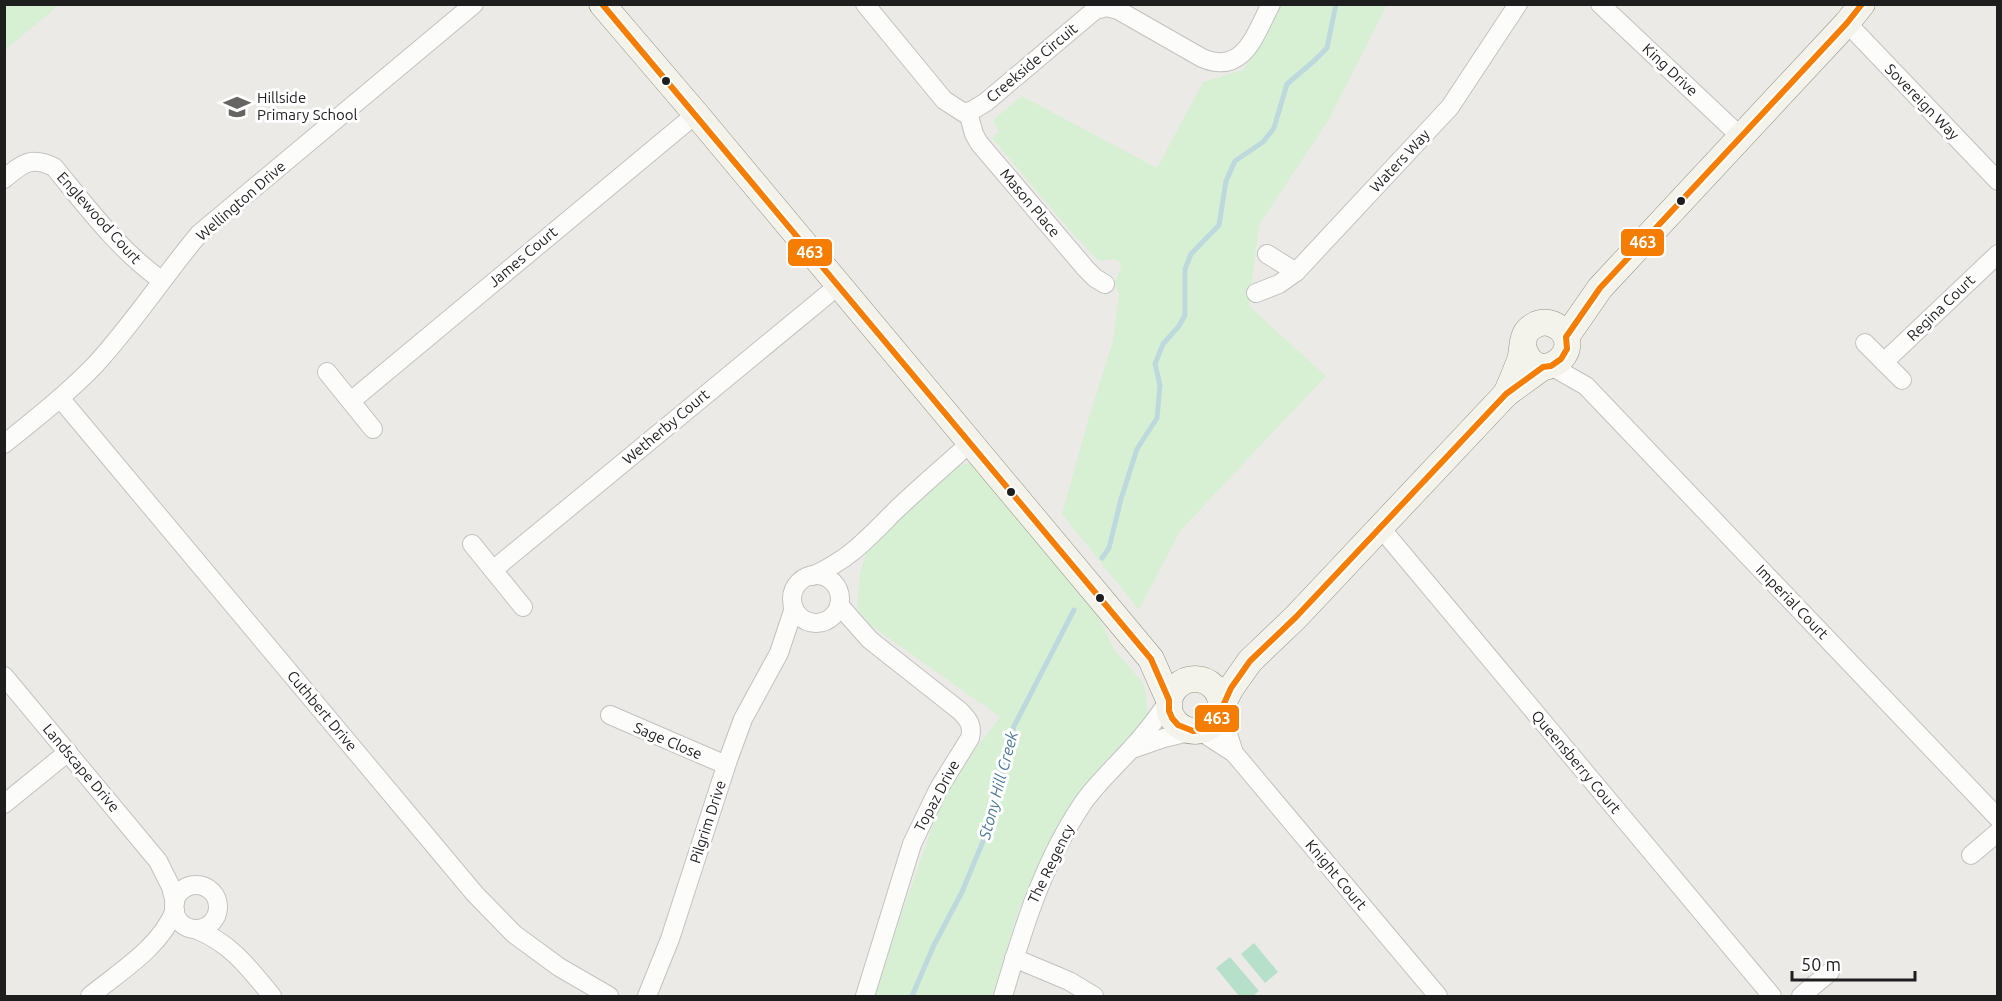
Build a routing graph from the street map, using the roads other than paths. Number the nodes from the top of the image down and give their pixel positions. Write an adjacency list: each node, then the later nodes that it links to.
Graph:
1 (474, 4): 17 (street, Wellington Drive)
2 (602, 4): 10 (street)
3 (865, 4): 9 (street)
4 (1271, 4): 9 (street, Creekside Circuit)
5 (1518, 4): 16 (street, Waters Way)
6 (1600, 4): 11 (street, King Drive)
7 (1867, 4): 8 (street)
8 (1854, 14): 11 (street); 13 (street, Sovereign Way)
9 (968, 112): 18 (street, Mason Place)
10 (696, 114): 19 (street); 31 (street, James Court)
11 (1740, 136): 20 (street)
12 (4, 179): 17 (street, Englewood Court)
13 (1998, 181)
14 (1267, 254): 16 (street)
15 (1998, 254): 26 (street, Regina Court)
16 (1296, 272): 21 (street, Waters Way)
17 (162, 280): 30 (street, Wellington Drive)
18 (1105, 284)
19 (839, 285): 33 (street); 38 (street, Wetherby Court)
20 (1600, 288): 22 (street); 25 (street)
21 (1256, 293)
22 (1542, 322): 24 (street); 25 (street)
23 (1865, 343): 26 (street)
24 (1523, 346): 25 (street); 29 (street)
25 (1557, 354): 29 (street); 59 (street, Imperial Court)
26 (1884, 362): 28 (street)
27 (327, 372): 31 (street)
28 (1902, 380)
29 (1506, 394): 35 (street)
30 (60, 398): 34 (street, Wellington Drive); 73 (street, Cuthbert Drive)
31 (351, 401): 32 (street)
32 (373, 429)
33 (970, 443): 37 (street); 46 (street)
34 (4, 444)
35 (1380, 527): 47 (street); 79 (street, Queensberry Court)
36 (472, 544): 38 (street)
37 (861, 546): 39 (street); 40 (street)
38 (493, 570): 41 (street)
39 (812, 576): 40 (street); 42 (street)
40 (839, 597): 43 (street); 44 (street, Topaz Drive)
41 (523, 607)
42 (794, 608): 43 (street); 45 (street, Pilgrim Drive)
43 (819, 622): 44 (street, Topaz Drive); 45 (street, Pilgrim Drive)
44 (870, 640): 75 (street, Topaz Drive)
45 (779, 652): 57 (street, Pilgrim Drive)
46 (1151, 659): 49 (street); 50 (street)
47 (1250, 661): 49 (street); 51 (street)
48 (4, 676): 55 (street, Landscape Drive)
49 (1196, 679): 50 (street); 51 (street)
50 (1169, 701): 53 (street); 54 (street, The Regency)
51 (1221, 710): 53 (street); 56 (street, Knight Court)
52 (610, 715): 57 (street, Sage Close)
53 (1196, 731): 54 (street, The Regency); 56 (street, Knight Court)
54 (1131, 750): 69 (street, The Regency)
55 (68, 752): 58 (street); 62 (street, Landscape Drive)
56 (1234, 753): 78 (street, Knight Court)
57 (726, 765): 74 (street, Pilgrim Drive)
58 (4, 804)
59 (1998, 818)
60 (1998, 832): 61 (street)
61 (1971, 855)
62 (158, 861): 63 (street, Landscape Drive); 64 (street, Landscape Drive)
63 (197, 886): 64 (street); 65 (street)
64 (175, 907): 66 (street); 67 (street)
65 (218, 911): 66 (street); 68 (street)
66 (192, 929): 67 (street); 68 (street)
67 (153, 944): 71 (street)
68 (239, 957): 72 (street)
69 (1014, 958): 76 (street, The Regency); 77 (street)
70 (1830, 972): 80 (street)
71 (90, 996)
72 (272, 996)
73 (609, 996)
74 (647, 996)
75 (865, 996)
76 (1003, 996)
77 (1094, 996)
78 (1438, 996)
79 (1772, 996)
80 (1801, 996)

